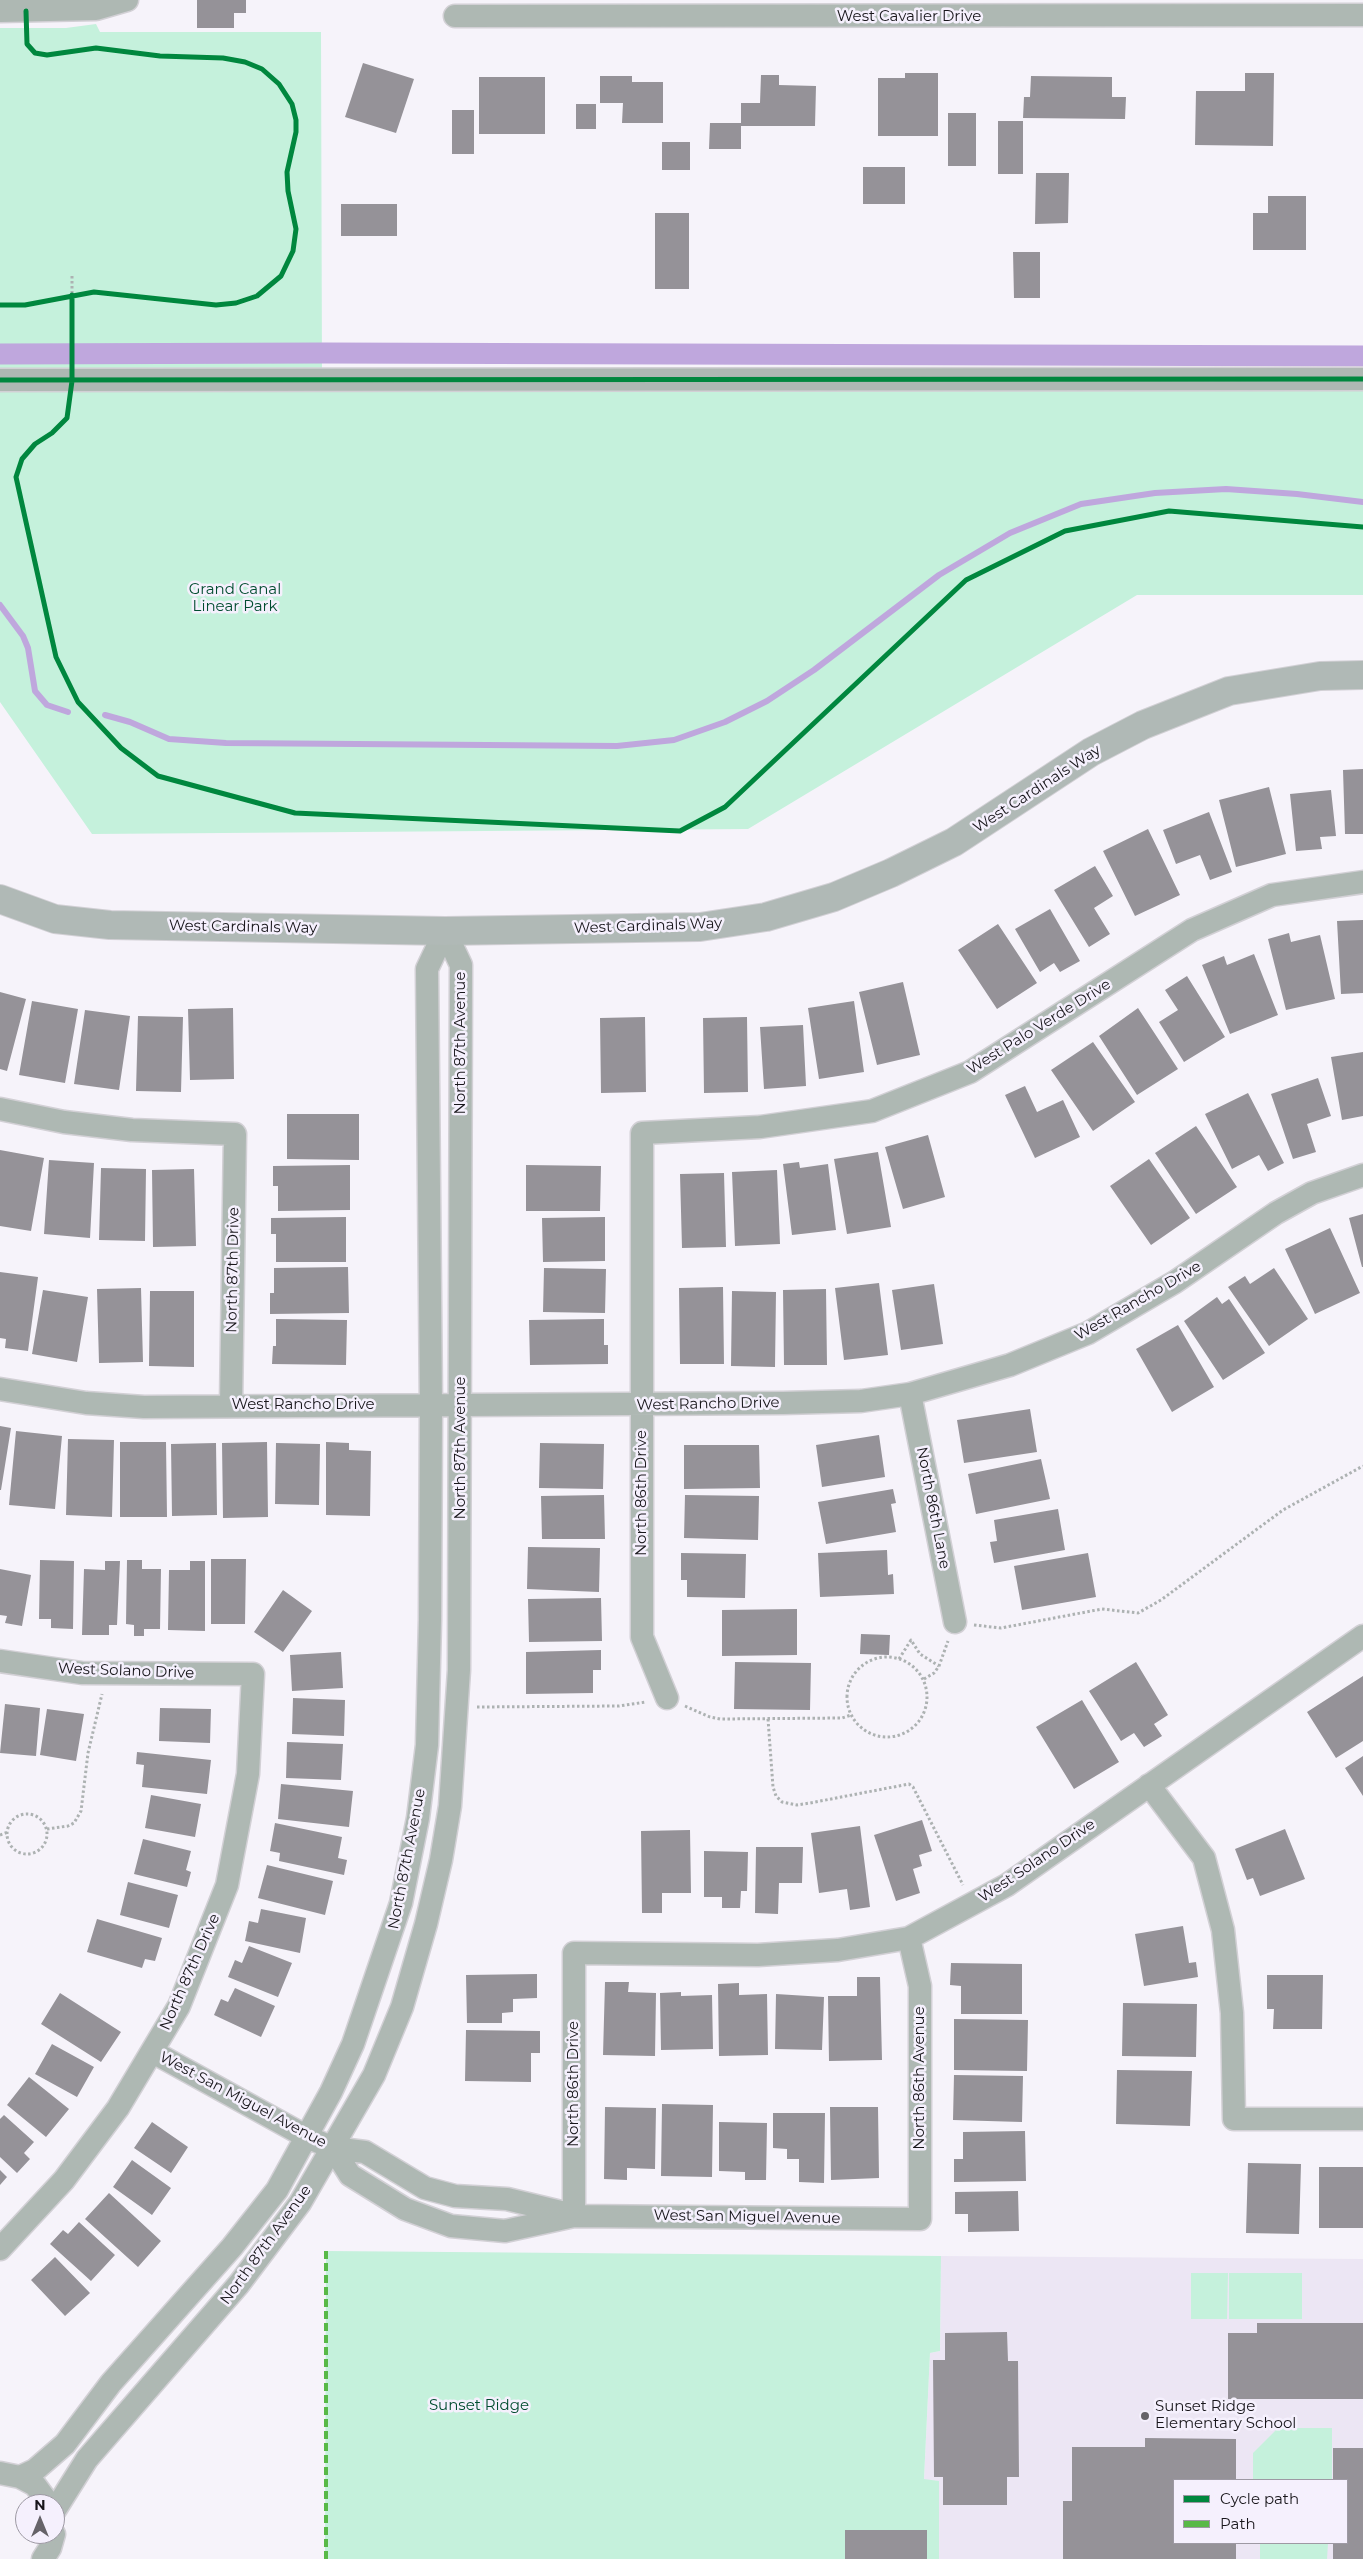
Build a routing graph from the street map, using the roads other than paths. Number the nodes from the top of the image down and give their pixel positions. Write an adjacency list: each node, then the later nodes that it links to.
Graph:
1 (127, 0): 2 (street)
2 (0, 11)
3 (1363, 15): 4 (street, West Cavalier Drive)
4 (454, 16)
5 (1363, 379): 6 (street)
6 (0, 380)
7 (1363, 674): 10 (main road, West Cardinals Way)
8 (1363, 882): 12 (street, West Palo Verde Drive)
9 (0, 900): 10 (main road, West Cardinals Way)
10 (445, 931): 18 (street, North 87th Avenue); 19 (street, North 87th Avenue)
11 (0, 1109): 16 (street, North 87th Drive)
12 (642, 1133): 17 (street, North 86th Drive)
13 (1363, 1174): 15 (street, West Rancho Drive)
14 (0, 1389): 16 (street, West Rancho Drive)
15 (910, 1394): 17 (street, West Rancho Drive); 20 (street, North 86th Lane)
16 (231, 1405): 18 (street, West Rancho Drive)
17 (643, 1405): 19 (street, West Rancho Drive); 24 (street, North 86th Drive)
18 (431, 1406): 19 (street, West Rancho Drive); 30 (street, North 87th Avenue)
19 (461, 1406): 31 (street, North 87th Avenue)
20 (955, 1622)
21 (1363, 1636): 25 (street, West Solano Drive)
22 (0, 1661): 23 (street, West Solano Drive)
23 (253, 1674): 28 (street, North 87th Drive)
24 (668, 1698)
25 (1149, 1785): 26 (street, West Solano Drive); 29 (street)
26 (909, 1938): 27 (street, West Solano Drive); 34 (street, North 86th Avenue)
27 (574, 1953): 33 (street, North 86th Drive)
28 (153, 2052): 30 (street, West San Miguel Avenue); 36 (street, North 87th Drive)
29 (1363, 2119)
30 (307, 2136): 31 (street, West San Miguel Avenue); 37 (street, North 87th Avenue)
31 (333, 2148): 32 (street, West San Miguel Avenue); 35 (street, West San Miguel Avenue); 39 (street, North 87th Avenue)
32 (471, 2197): 33 (street, West San Miguel Avenue); 35 (street)
33 (574, 2216): 34 (street, West San Miguel Avenue); 35 (street, West San Miguel Avenue)
34 (920, 2219)
35 (468, 2228)
36 (0, 2249)
37 (10, 2475): 38 (street)
38 (41, 2494)
39 (65, 2494)

